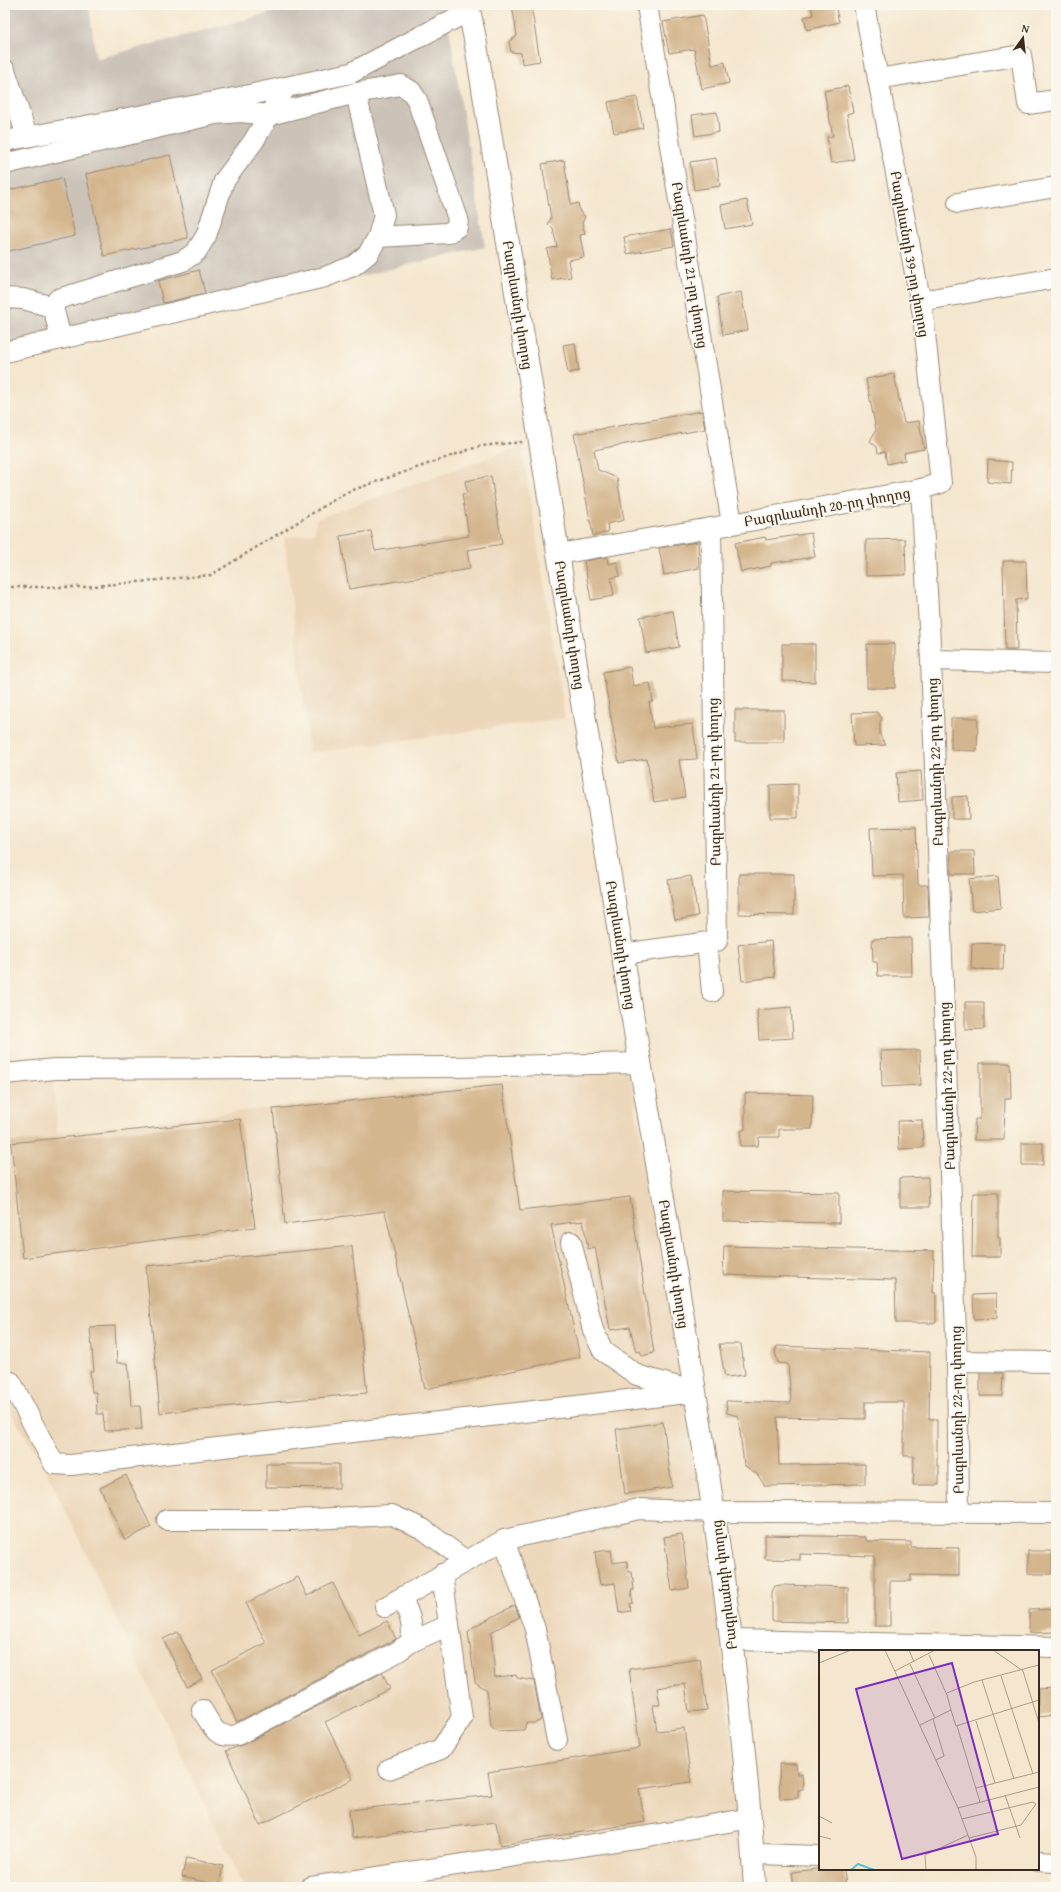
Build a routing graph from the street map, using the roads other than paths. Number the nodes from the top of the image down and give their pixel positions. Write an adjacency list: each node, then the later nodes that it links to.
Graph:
1 (647, 5): 23 (street, Բագրևանդի 21-րդ փողոց)
2 (864, 5): 5 (street, Բագրևանդի 39-րդ փողոց)
3 (469, 8): 6 (street); 25 (main road, Բագրևանդի փողոց)
4 (5, 70): 10 (street)
5 (878, 79): 8 (street); 18 (street, Բագրևանդի 39-րդ փողոց)
6 (286, 87): 9 (street); 10 (street)
7 (356, 93): 9 (street); 15 (street); 15 (street)
8 (1056, 100)
9 (270, 115): 12 (street); 19 (street)
10 (27, 136): 11 (street)
11 (5, 141)
12 (5, 164)
13 (1056, 187): 14 (street)
14 (958, 203)
15 (378, 237): 20 (street)
16 (1056, 278): 18 (street)
17 (5, 298): 19 (street)
18 (920, 301): 22 (street, Բագրևանդի 39-րդ փողոց)
19 (53, 307): 20 (street)
20 (61, 339): 21 (street)
21 (5, 352)
22 (921, 490): 23 (street, Բագրևանդի 20-րդ փողոց); 26 (street, Բագրևանդի 20-րդ փողոց)
23 (732, 524): 24 (street, Բագրևանդի 20-րդ փողոց)
24 (711, 528): 25 (street, Բագրևանդի 20-րդ փողոց); 28 (street, Բագրևանդի 21-րդ փողոց)
25 (559, 554): 29 (main road, Բագրևանդի փողոց)
26 (931, 660): 27 (street); 34 (street, Բագրևանդի 22-րդ փողոց)
27 (1056, 663)
28 (706, 942): 29 (street); 30 (street)
29 (622, 954): 31 (main road, Բագրևանդի փողոց)
30 (712, 992)
31 (640, 1063): 32 (street); 37 (main road, Բագրևանդի փողոց)
32 (5, 1074)
33 (571, 1242): 37 (street)
34 (957, 1361): 35 (street); 39 (street, Բագրևանդի 22-րդ փողոց)
35 (1056, 1362)
36 (5, 1384): 37 (street)
37 (695, 1392): 38 (main road, Բագրևանդի փողոց)
38 (715, 1512): 39 (street); 42 (street); 46 (main road, Բագրևանդի փողոց)
39 (959, 1512): 40 (street)
40 (1056, 1513)
41 (168, 1520): 43 (street)
42 (504, 1540): 43 (street); 50 (street)
43 (466, 1561): 44 (street)
44 (442, 1574): 45 (street); 47 (street)
45 (449, 1625): 47 (street); 51 (street)
46 (731, 1640): 48 (street); 52 (main road, Բագրևանդի փողոց)
47 (411, 1642): 49 (street)
48 (1056, 1648)
49 (202, 1710)
50 (557, 1740)
51 (389, 1768)
52 (751, 1818): 53 (main road, Բագրևանդի փողոց); 57 (street)
53 (753, 1854): 54 (street); 58 (main road, Բագրևանդի փողոց)
54 (819, 1856)
55 (1039, 1861): 56 (street)
56 (1056, 1862)
57 (311, 1887)
58 (755, 1887)

